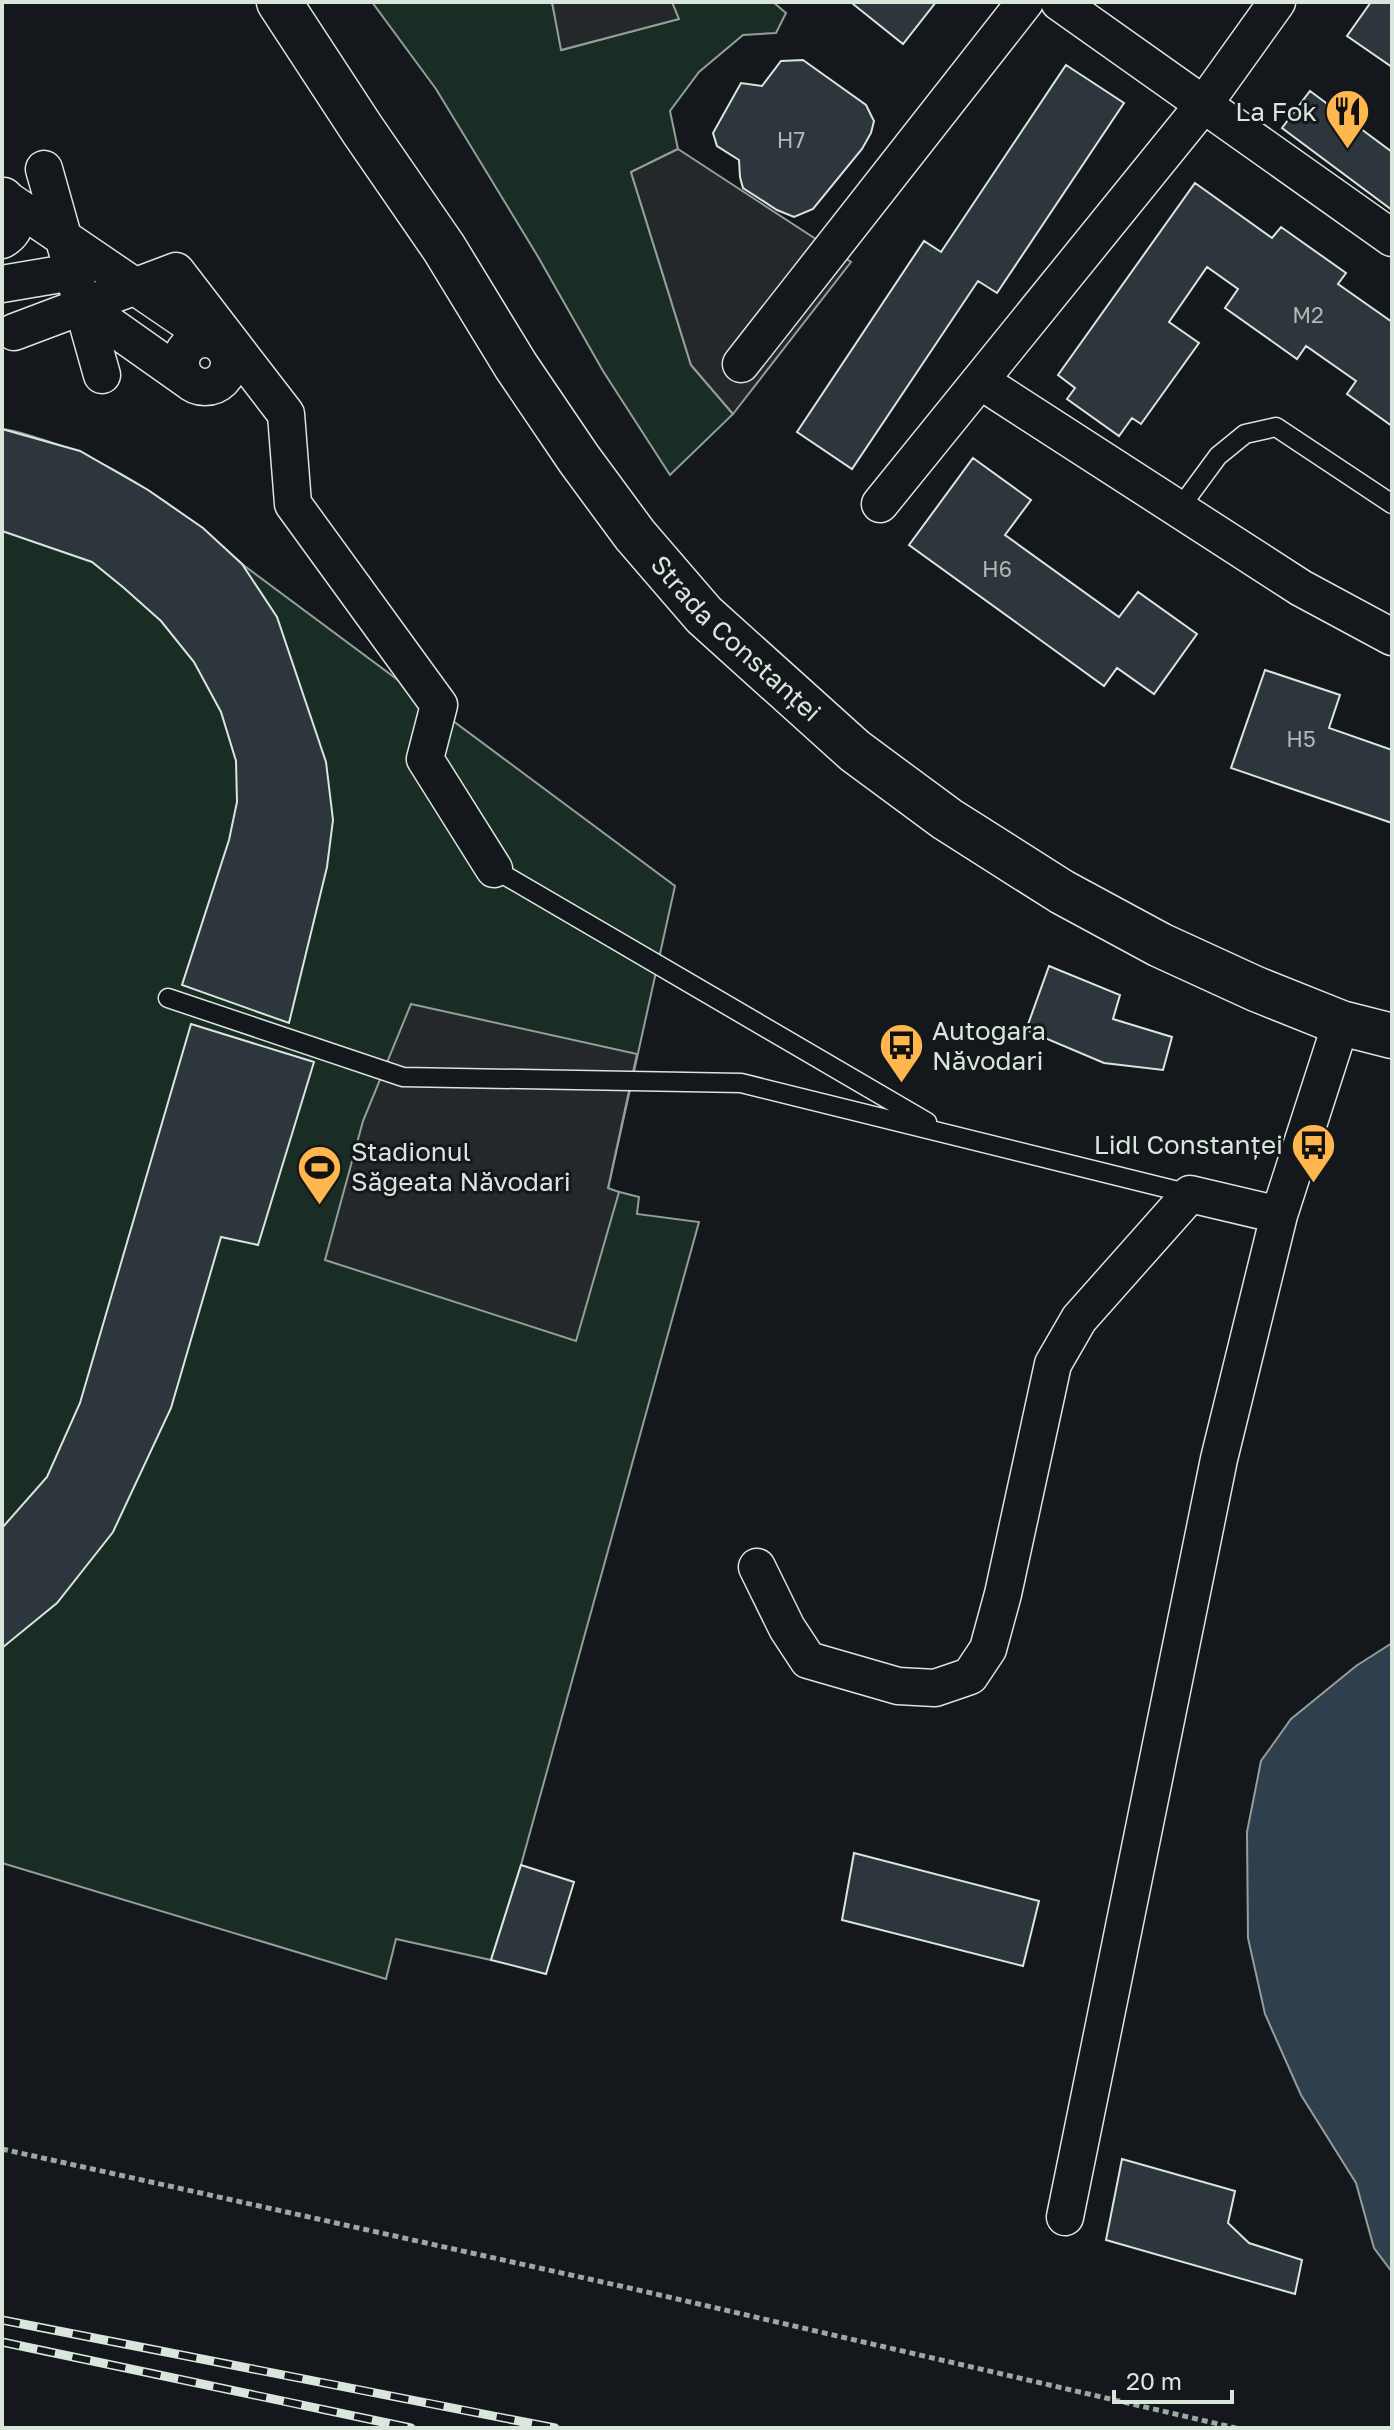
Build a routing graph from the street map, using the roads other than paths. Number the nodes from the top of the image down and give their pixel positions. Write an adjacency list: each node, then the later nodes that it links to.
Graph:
1 (1025, 2): 15 (street)
2 (1059, 2): 5 (street)
3 (1277, 2): 5 (street)
4 (280, 5): 24 (street, Strada Constanței)
5 (1204, 104): 9 (street); 17 (street)
6 (44, 169): 8 (street)
7 (3, 196): 8 (street); 10 (street)
8 (63, 237): 11 (street); 13 (street)
9 (1392, 238)
10 (2, 240)
11 (73, 272): 12 (street); 14 (street)
12 (3, 283): 14 (street)
13 (136, 286): 14 (street); 14 (street); 22 (street)
14 (83, 306): 16 (street)
15 (741, 364)
16 (102, 375)
17 (982, 382): 18 (street); 20 (street)
18 (880, 504)
19 (1392, 504): 20 (lane)
20 (1179, 509): 21 (street)
21 (1392, 637)
22 (494, 869): 26 (lane)
23 (168, 998): 26 (lane)
24 (1341, 1023): 25 (street, Strada Constanței); 28 (street)
25 (1392, 1036)
26 (947, 1133): 27 (lane)
27 (1190, 1194): 28 (street); 29 (street)
28 (1279, 1215): 30 (street)
29 (757, 1567)
30 (1065, 2217)

